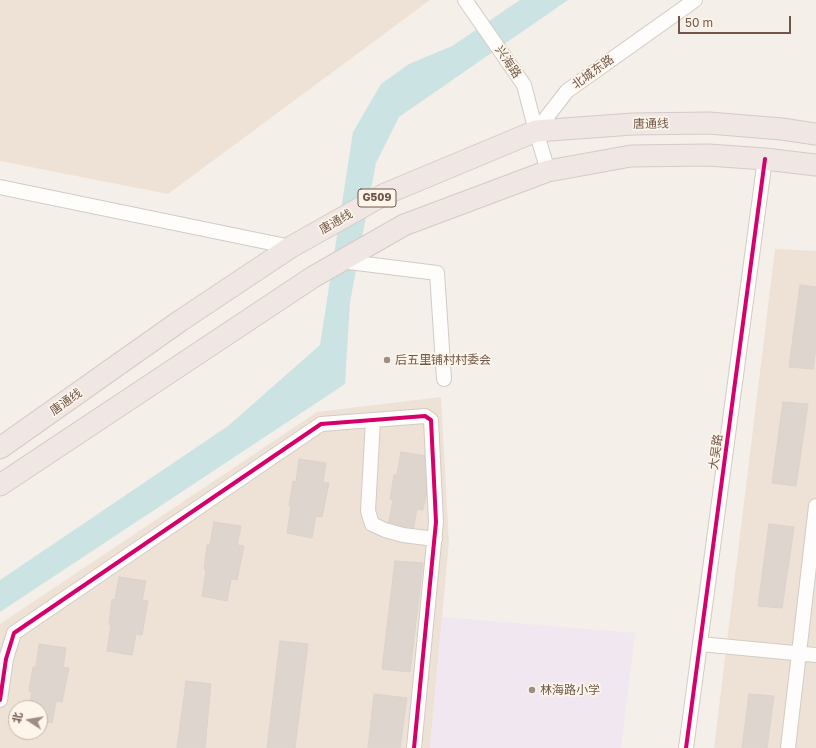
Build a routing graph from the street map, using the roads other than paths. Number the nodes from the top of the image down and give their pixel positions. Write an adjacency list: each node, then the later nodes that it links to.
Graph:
1 (465, 0): 3 (street, 兴海路)
2 (694, 0): 3 (street, 北城东路)
3 (536, 131): 4 (highway, 唐通线 / G509); 7 (street); 9 (highway, 唐通线 / G509)
4 (816, 134)
5 (765, 159): 6 (highway); 7 (highway); 17 (street, 大吴路)
6 (816, 165)
7 (548, 171): 10 (highway)
8 (0, 187): 9 (street)
9 (291, 247): 13 (highway, 唐通线 / G509)
10 (341, 261): 11 (street); 14 (highway)
11 (444, 379)
12 (373, 420): 16 (street); 16 (street); 20 (street)
13 (0, 448)
14 (0, 485)
15 (816, 506): 18 (street)
16 (435, 538): 21 (street)
17 (700, 644): 18 (street); 22 (street, 大吴路)
18 (799, 653): 19 (street); 23 (street)
19 (816, 655)
20 (0, 700)
21 (414, 748)
22 (686, 748)
23 (788, 748)

